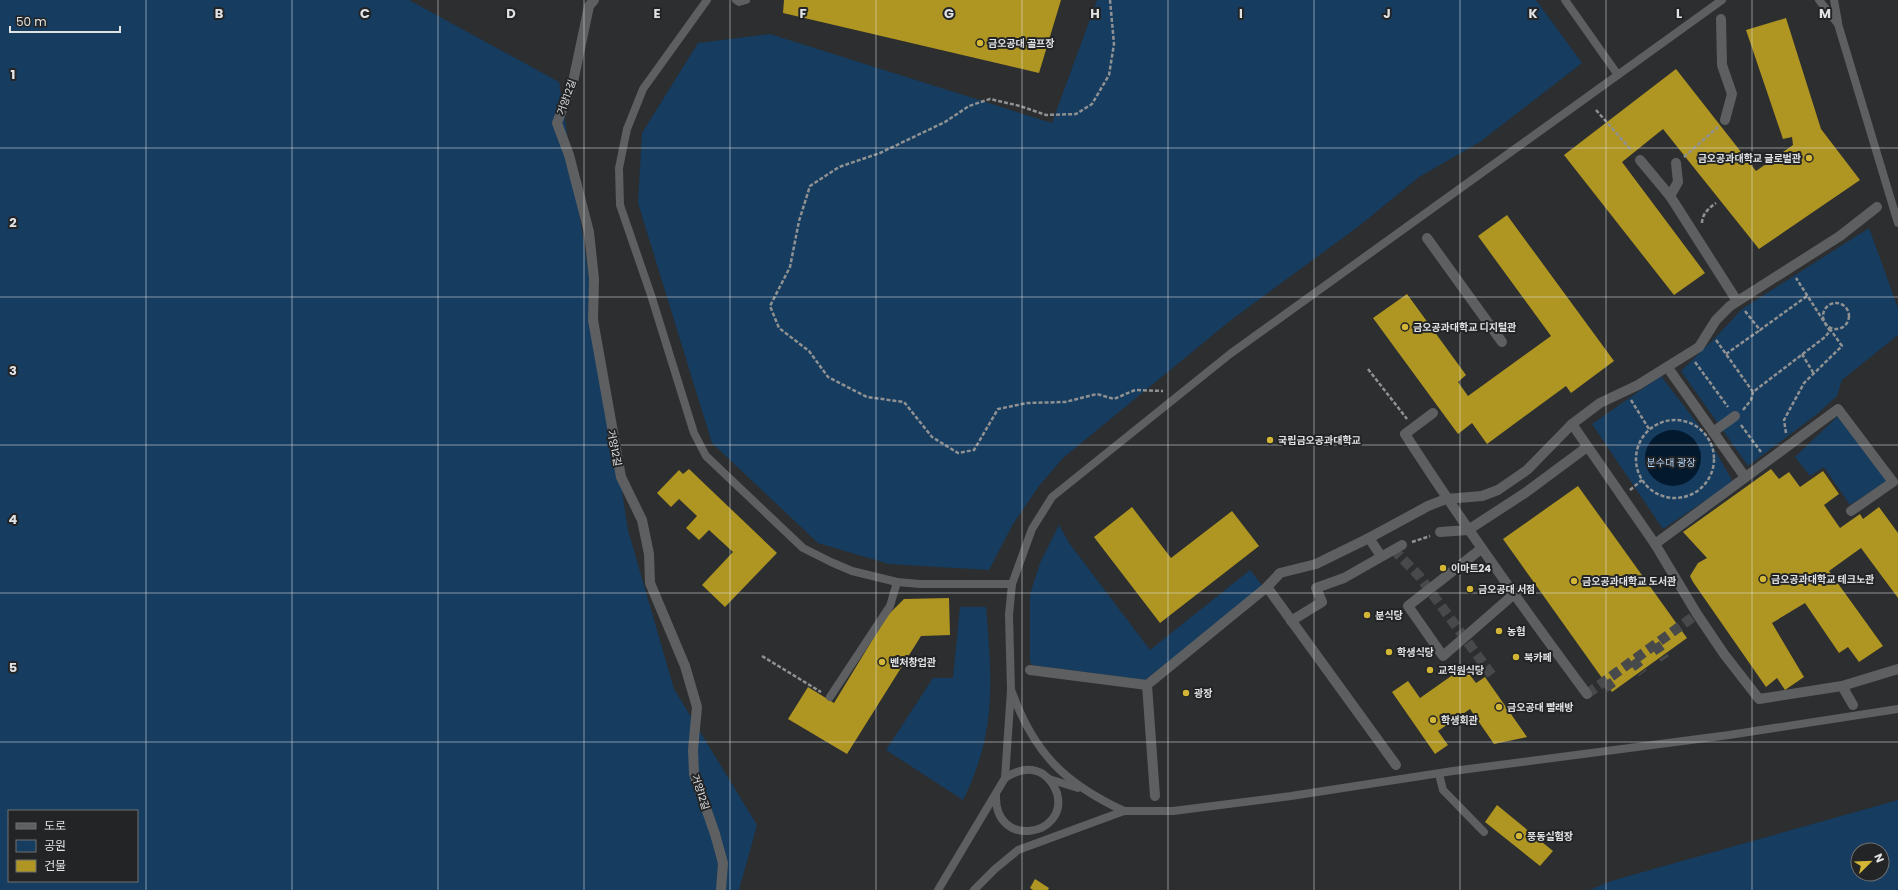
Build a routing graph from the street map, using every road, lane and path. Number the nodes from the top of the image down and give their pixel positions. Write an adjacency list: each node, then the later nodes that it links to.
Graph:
1 (594, 0): 84 (street, 거양12길)
2 (707, 0): 58 (lane)
3 (736, 0): 4 (lane)
4 (746, 0)
5 (1110, 0): 36 (path)
6 (1565, 0): 12 (lane)
7 (1722, 0): 12 (lane)
8 (1819, 0): 11 (lane)
9 (1834, 0): 11 (lane)
10 (1721, 19): 14 (street)
11 (1838, 24): 20 (lane)
12 (1618, 76): 59 (lane)
13 (1596, 110): 15 (path)
14 (1725, 120): 16 (path)
15 (1640, 160): 17 (street)
16 (1676, 163): 17 (street)
17 (1670, 196): 22 (street)
18 (1716, 203): 22 (path)
19 (1877, 207): 23 (street)
20 (1898, 223)
21 (1427, 238): 30 (street)
22 (1700, 243): 25 (street)
23 (1789, 268): 24 (path); 25 (street)
24 (1807, 296): 26 (path); 29 (path)
25 (1738, 301): 28 (street); 29 (path)
26 (1825, 323): 27 (path); 27 (path); 32 (path)
27 (1828, 326): 35 (path)
28 (1709, 330): 31 (path); 33 (street)
29 (1760, 330): 31 (path)
30 (1502, 342)
31 (1726, 354): 38 (path)
32 (1802, 354): 35 (path); 38 (path)
33 (1668, 368): 37 (street); 44 (street)
34 (1368, 369): 42 (path)
35 (1814, 374): 45 (path)
36 (1163, 391)
37 (1625, 392): 41 (street); 43 (path)
38 (1753, 392): 40 (path)
39 (1433, 414): 42 (street)
40 (1735, 416): 44 (street)
41 (1572, 424): 46 (street); 49 (street)
42 (1413, 428): 49 (street)
43 (1650, 429): 43 (path)
44 (1713, 432): 47 (street)
45 (1788, 446): 47 (street); 48 (street)
46 (1588, 447): 51 (street); 54 (street)
47 (1745, 477): 54 (street)
48 (1895, 481): 50 (street)
49 (1446, 499): 51 (street); 53 (street)
50 (1851, 511)
51 (1468, 530): 52 (street); 56 (street)
52 (1440, 532): 55 (path)
53 (1369, 538): 57 (street); 60 (street)
54 (1655, 544): 67 (street)
55 (1402, 545): 57 (street)
56 (1481, 549): 61 (street); 61 (street)
57 (1381, 556): 62 (street)
58 (897, 582): 59 (lane); 70 (lane)
59 (1012, 584): 68 (lane)
60 (1267, 587): 62 (street); 66 (street)
61 (1513, 595): 69 (street)
62 (1291, 621): 73 (street)
63 (762, 656): 70 (path)
64 (1898, 669): 67 (street)
65 (1030, 670): 66 (street)
66 (1147, 685): 79 (street)
67 (1842, 686): 71 (street)
68 (1011, 690): 75 (lane); 77 (lane)
69 (1587, 694)
70 (830, 697)
71 (1853, 705)
72 (1898, 709): 74 (lane)
73 (1396, 765)
74 (1439, 774): 80 (lane); 82 (lane)
75 (1005, 778): 76 (lane); 78 (lane)
76 (1050, 779): 77 (lane); 81 (lane)
77 (1085, 790): 80 (lane)
78 (996, 795): 81 (lane); 85 (lane)
79 (1155, 796)
80 (1124, 812): 83 (lane)
81 (1040, 829): 83 (lane)
82 (1484, 832)
83 (1018, 850): 86 (lane)
84 (721, 890)
85 (938, 890)
86 (974, 890)

